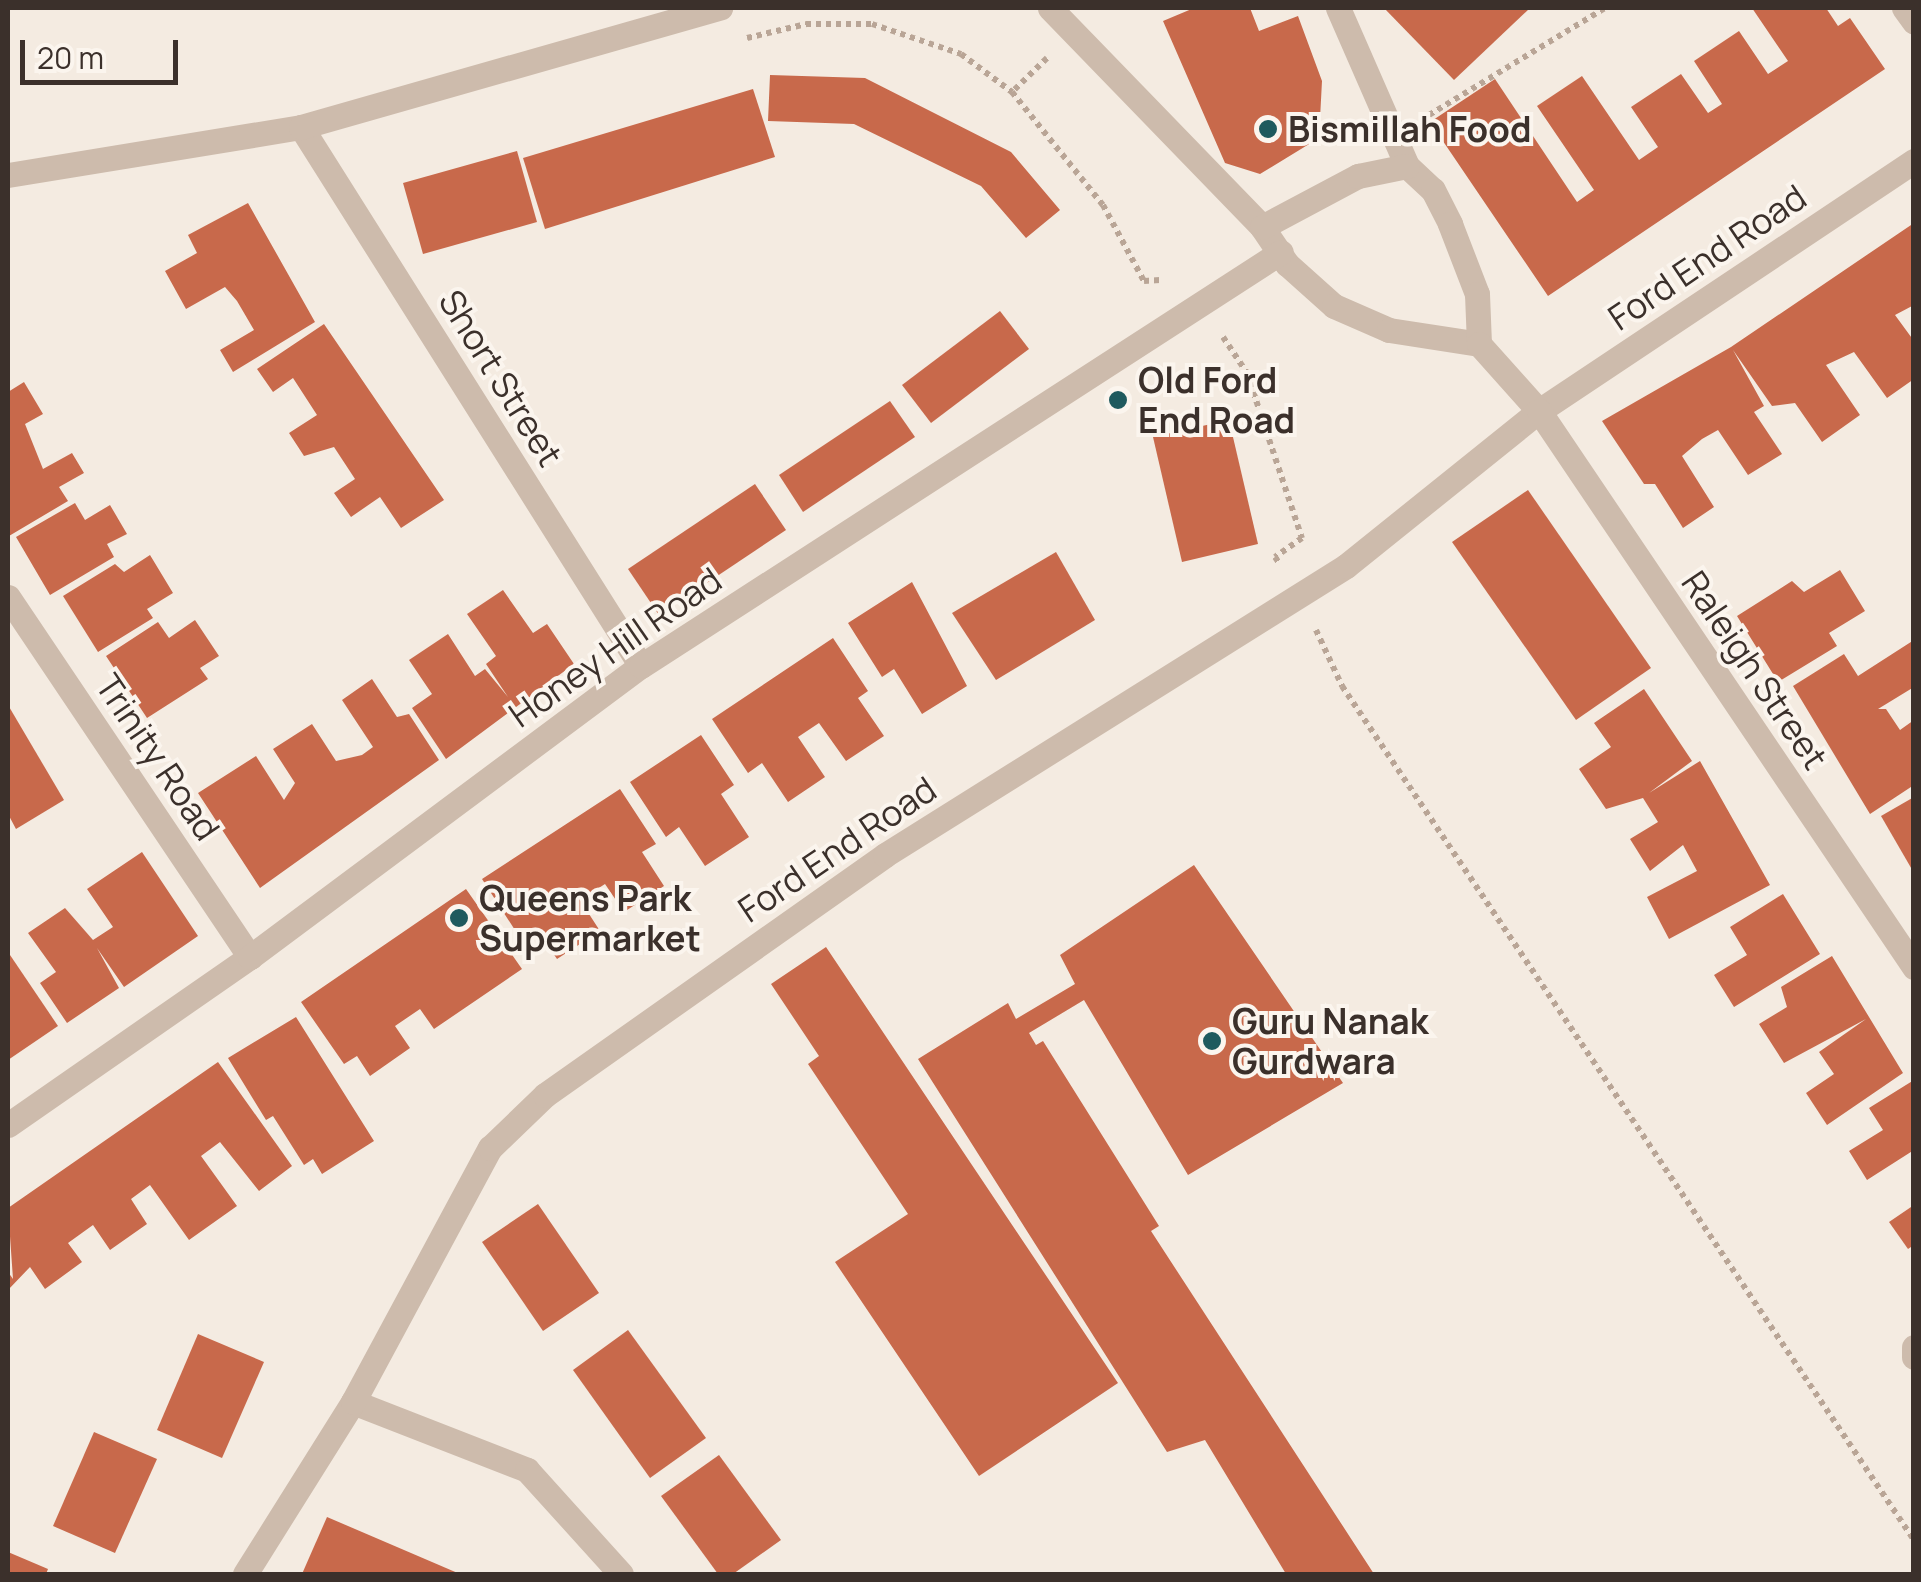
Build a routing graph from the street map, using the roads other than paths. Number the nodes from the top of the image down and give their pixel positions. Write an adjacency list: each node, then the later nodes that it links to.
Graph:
1 (720, 8): 5 (street)
2 (1050, 8): 11 (street)
3 (1338, 8): 9 (street)
4 (1904, 8): 6 (street)
5 (669, 14): 7 (street)
6 (1914, 22)
7 (301, 127): 10 (street); 16 (street, Short Street)
8 (1914, 162): 14 (street, Ford End Road)
9 (1407, 166): 11 (street); 13 (street)
10 (8, 175)
11 (1262, 228): 12 (street)
12 (1281, 252): 13 (street); 16 (street, Honey Hill Road)
13 (1478, 344): 14 (street)
14 (1540, 411): 18 (street, Raleigh Street); 22 (street, Ford End Road)
15 (8, 597): 17 (street, Trinity Road)
16 (641, 666): 17 (street, Honey Hill Road)
17 (250, 956): 19 (street, Honey Hill Road)
18 (1914, 967)
19 (8, 1125)
20 (1914, 1347): 21 (street)
21 (1914, 1358)
22 (353, 1402): 23 (street, Ford End Road); 24 (street)
23 (245, 1574)
24 (621, 1574)

